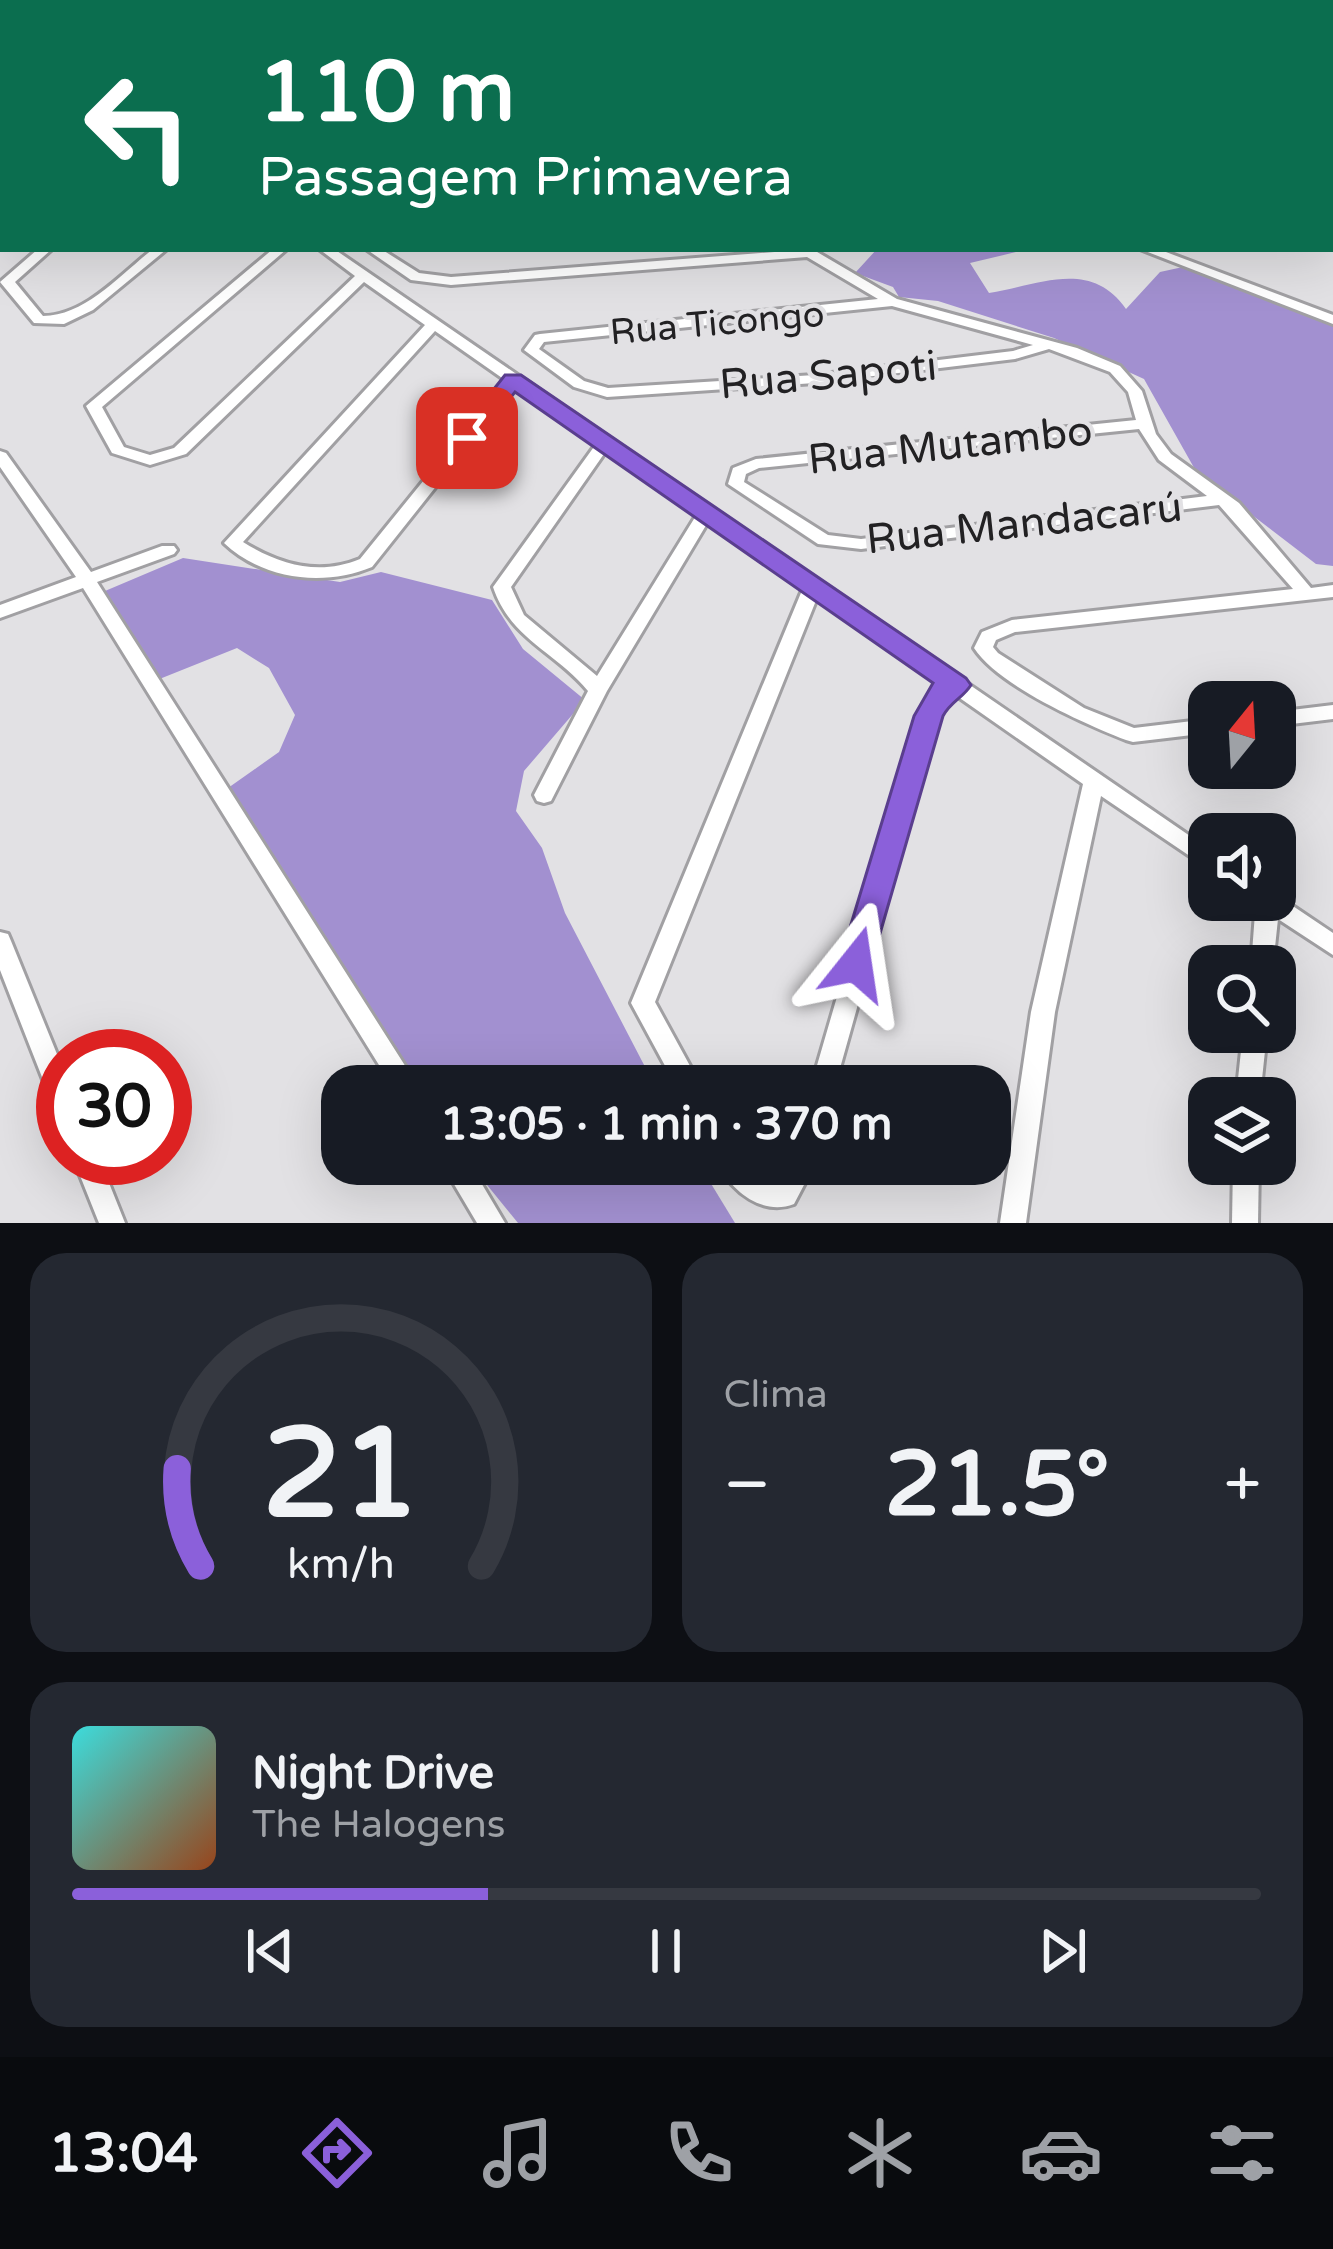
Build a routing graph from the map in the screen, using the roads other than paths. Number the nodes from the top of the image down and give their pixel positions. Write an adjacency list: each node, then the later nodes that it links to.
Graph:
1 (42, 252): 2 (street)
2 (156, 252)
3 (277, 252): 9 (street)
4 (329, 252): 9 (street)
5 (377, 252): 6 (street)
6 (793, 252)
7 (807, 252): 10 (street)
8 (1155, 252): 11 (street)
9 (363, 275): 12 (street)
10 (892, 302): 13 (street); 15 (street, Rua Ticongo)
11 (1333, 320)
12 (433, 325): 14 (street); 14 (street)
13 (1046, 345): 15 (street, Rua Sapoti); 16 (street)
14 (513, 380): 17 (street)
15 (607, 393)
16 (1144, 424): 19 (street); 21 (street, Rua Mutambo)
17 (604, 443): 20 (street); 29 (street)
18 (0, 456): 23 (street)
19 (1223, 500): 21 (street, Rua Mandacarú); 26 (street)
20 (705, 514): 24 (street); 29 (street)
21 (824, 540)
22 (168, 550): 23 (street)
23 (85, 577): 27 (street); 40 (street)
24 (812, 587): 28 (street); 41 (street)
25 (1333, 591): 26 (street)
26 (1306, 594): 32 (street)
27 (0, 612)
28 (956, 685): 33 (street); 42 (street)
29 (598, 690): 34 (street)
30 (1333, 712): 31 (street)
31 (1296, 716)
32 (1188, 728)
33 (1094, 781): 35 (street); 50 (street)
34 (544, 795)
35 (1188, 846)
36 (1296, 919): 38 (street)
37 (0, 941): 39 (street)
38 (1333, 945)
39 (36, 1032)
40 (393, 1065)
41 (677, 1065)
42 (829, 1065)
43 (97, 1185): 48 (street)
44 (468, 1185): 49 (street)
45 (751, 1185): 46 (street)
46 (790, 1185)
47 (1245, 1185): 51 (street)
48 (112, 1223)
49 (492, 1223)
50 (1012, 1223)
51 (1244, 1223)

